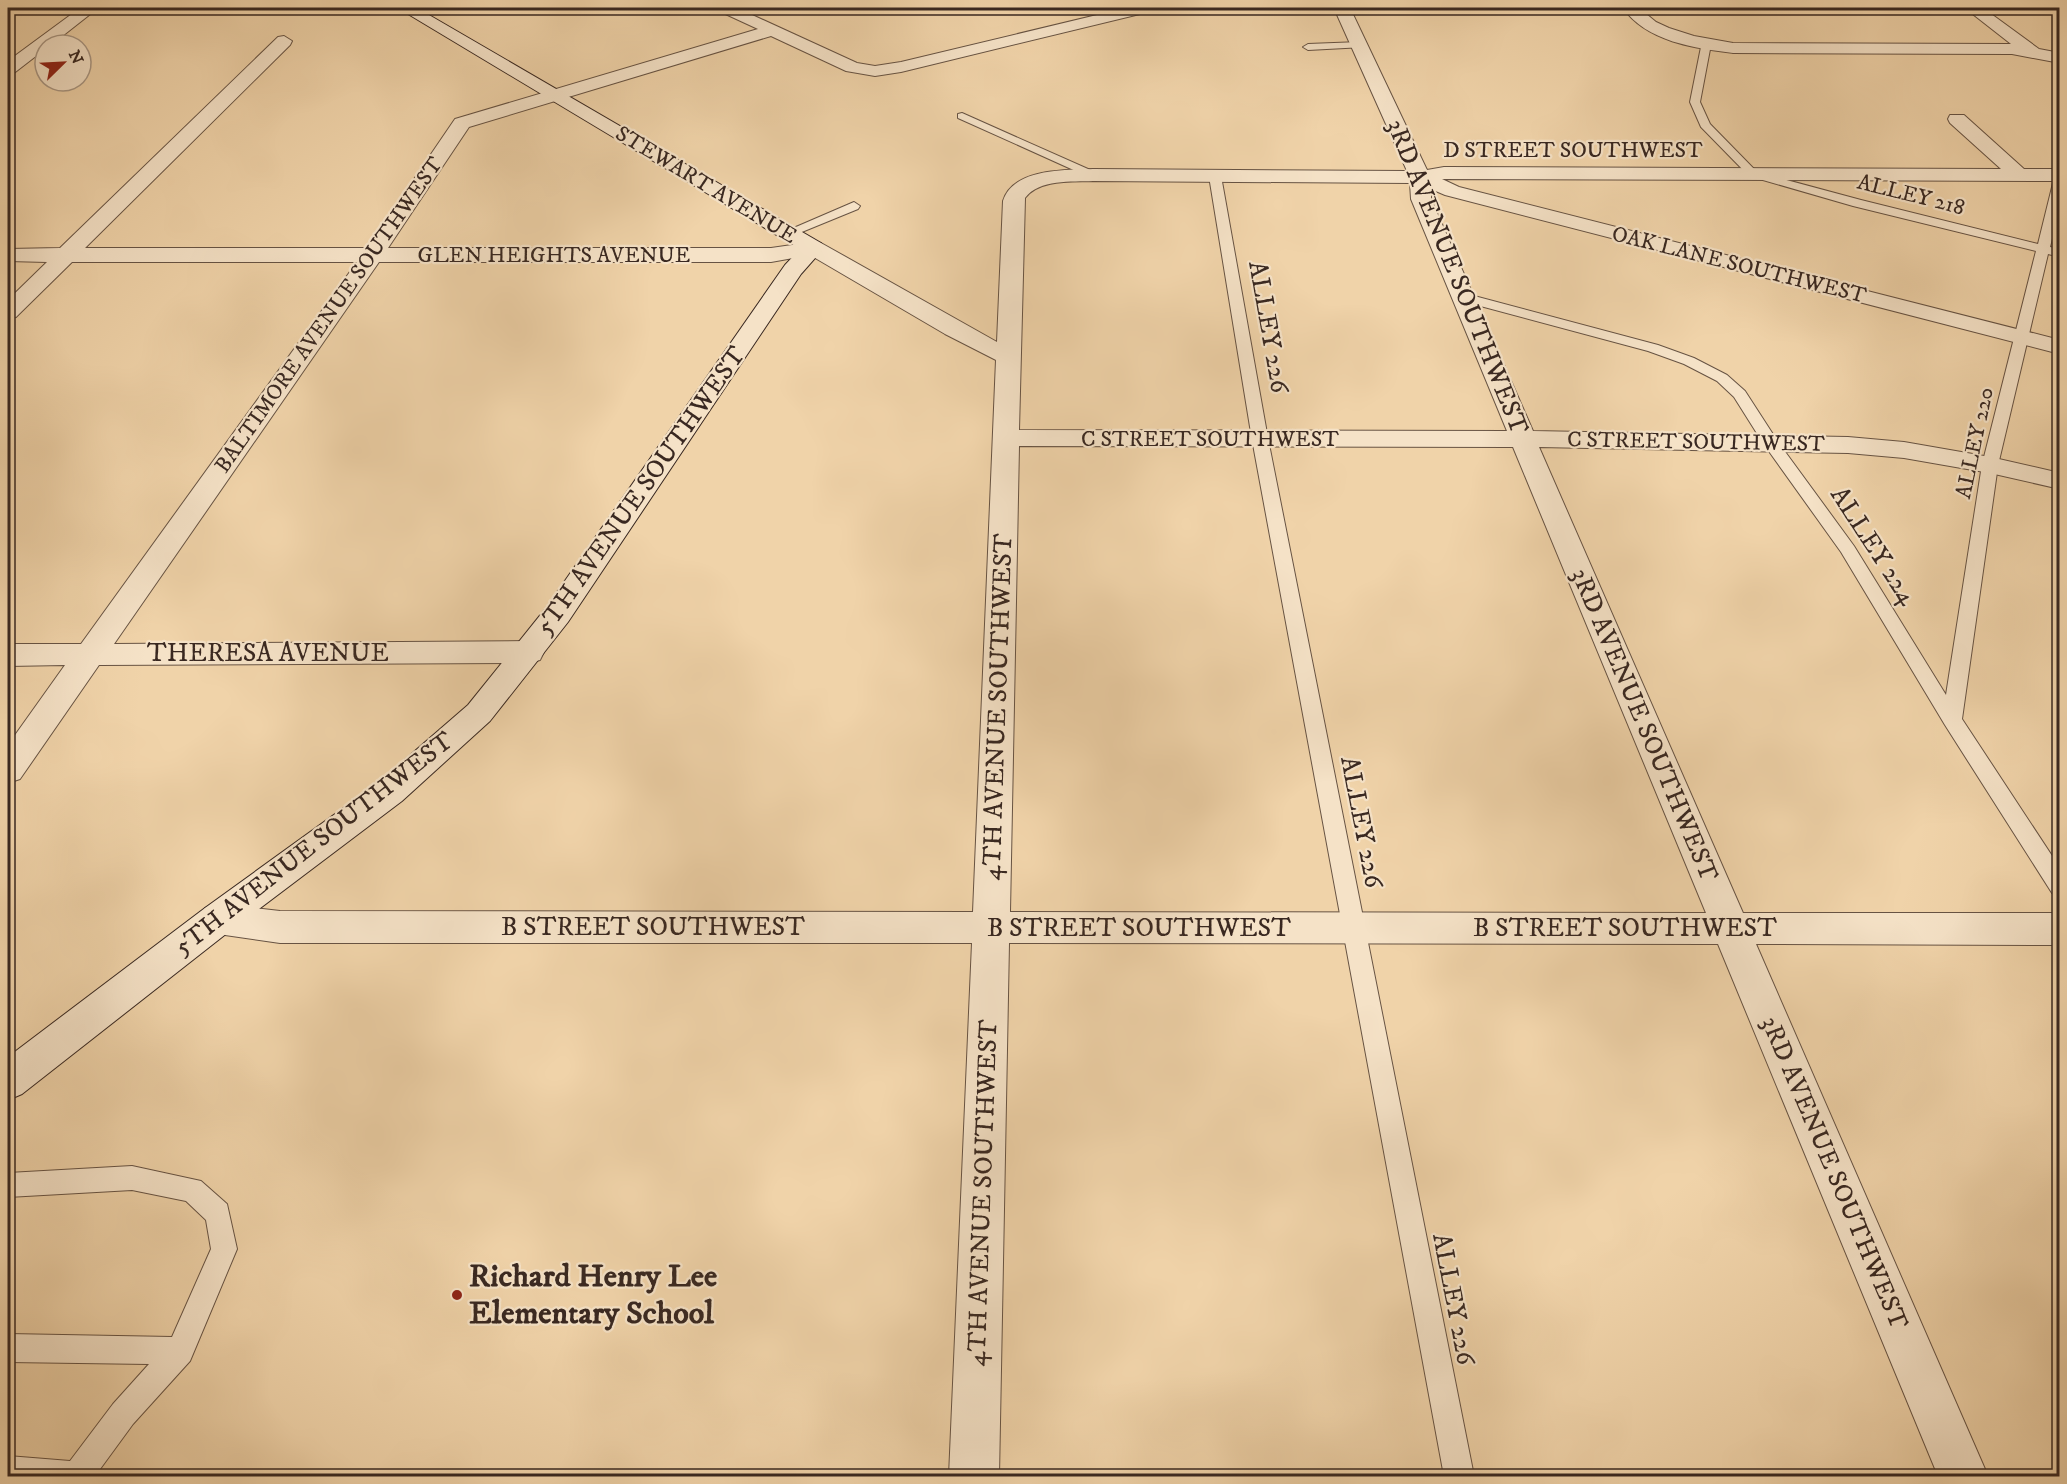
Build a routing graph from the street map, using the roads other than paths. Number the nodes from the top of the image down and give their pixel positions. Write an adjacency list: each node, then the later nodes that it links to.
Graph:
1 (90, 8): 15 (street)
2 (406, 8): 16 (street, STEWART AVENUE)
3 (725, 8): 8 (street)
4 (1144, 8): 8 (street)
5 (1342, 8): 11 (street, 3RD AVENUE SOUTHWEST)
6 (1631, 8): 10 (street)
7 (1973, 8): 13 (street)
8 (773, 30): 16 (street, BALTIMORE AVENUE SOUTHWEST)
9 (284, 41): 31 (street)
10 (1706, 44): 13 (street); 19 (lane)
11 (1360, 45): 12 (lane); 23 (street, 3RD AVENUE SOUTHWEST)
12 (1308, 47)
13 (2032, 51): 14 (street)
14 (2060, 58)
15 (8, 69)
16 (554, 95): 27 (street, STEWART AVENUE); 32 (street, BALTIMORE AVENUE SOUTHWEST)
17 (962, 116): 20 (lane)
18 (1957, 119): 21 (street)
19 (1752, 174): 21 (street, D STREET SOUTHWEST); 23 (street, D STREET SOUTHWEST); 28 (lane, ALLEY 218)
20 (1093, 175): 22 (street, D STREET SOUTHWEST); 25 (street, D STREET SOUTHWEST)
21 (2019, 175): 24 (street, D STREET SOUTHWEST)
22 (1215, 176): 23 (street, D STREET SOUTHWEST); 39 (lane, ALLEY 226)
23 (1420, 177): 33 (street, 3RD AVENUE SOUTHWEST); 35 (street, OAK LANE SOUTHWEST)
24 (2060, 177): 28 (lane, ALLEY 220)
25 (1018, 192): 37 (street, 4TH AVENUE SOUTHWEST)
26 (854, 206): 27 (lane)
27 (800, 241): 32 (street, GLEN HEIGHTS AVENUE); 37 (street, STEWART AVENUE); 44 (street, 5TH AVENUE SOUTHWEST)
28 (2042, 249): 29 (lane, ALLEY 218); 35 (lane, ALLEY 220)
29 (2060, 253)
30 (8, 255): 31 (street, GLEN HEIGHTS AVENUE)
31 (66, 255): 32 (street, GLEN HEIGHTS AVENUE); 34 (street)
32 (373, 255): 45 (street, BALTIMORE AVENUE SOUTHWEST)
33 (1463, 297): 40 (street, 3RD AVENUE SOUTHWEST); 41 (lane, ALLEY 224)
34 (8, 312)
35 (2022, 338): 36 (street, OAK LANE SOUTHWEST); 42 (lane, ALLEY 220)
36 (2060, 347)
37 (1008, 357): 38 (street, 4TH AVENUE SOUTHWEST)
38 (1006, 438): 39 (street, C STREET SOUTHWEST); 51 (street, 4TH AVENUE SOUTHWEST)
39 (1260, 439): 40 (street, C STREET SOUTHWEST); 52 (lane, ALLEY 226)
40 (1523, 439): 41 (street, C STREET SOUTHWEST); 53 (street, 3RD AVENUE SOUTHWEST)
41 (1771, 443): 42 (street, C STREET SOUTHWEST); 47 (lane, ALLEY 224)
42 (1990, 465): 43 (street, C STREET SOUTHWEST); 47 (lane, ALLEY 220)
43 (2060, 481)
44 (529, 652): 45 (street, THERESA AVENUE); 50 (street, 5TH AVENUE SOUTHWEST)
45 (91, 654): 46 (street, THERESA AVENUE); 48 (street, BALTIMORE AVENUE SOUTHWEST)
46 (8, 656)
47 (1952, 720): 49 (lane, ALLEY 224)
48 (8, 770)
49 (2060, 887)
50 (218, 919): 51 (street, B STREET SOUTHWEST); 55 (street, 5TH AVENUE SOUTHWEST)
51 (991, 928): 52 (street, B STREET SOUTHWEST); 61 (street, 4TH AVENUE SOUTHWEST)
52 (1354, 928): 53 (street, B STREET SOUTHWEST); 62 (lane, ALLEY 226)
53 (1731, 928): 54 (street, B STREET SOUTHWEST); 63 (street, 3RD AVENUE SOUTHWEST)
54 (2060, 929)
55 (8, 1081)
56 (8, 1185): 58 (lane)
57 (8, 1348): 58 (lane)
58 (180, 1351): 60 (lane)
59 (8, 1471): 60 (lane)
60 (75, 1476)
61 (974, 1476)
62 (1460, 1476)
63 (1963, 1476)

